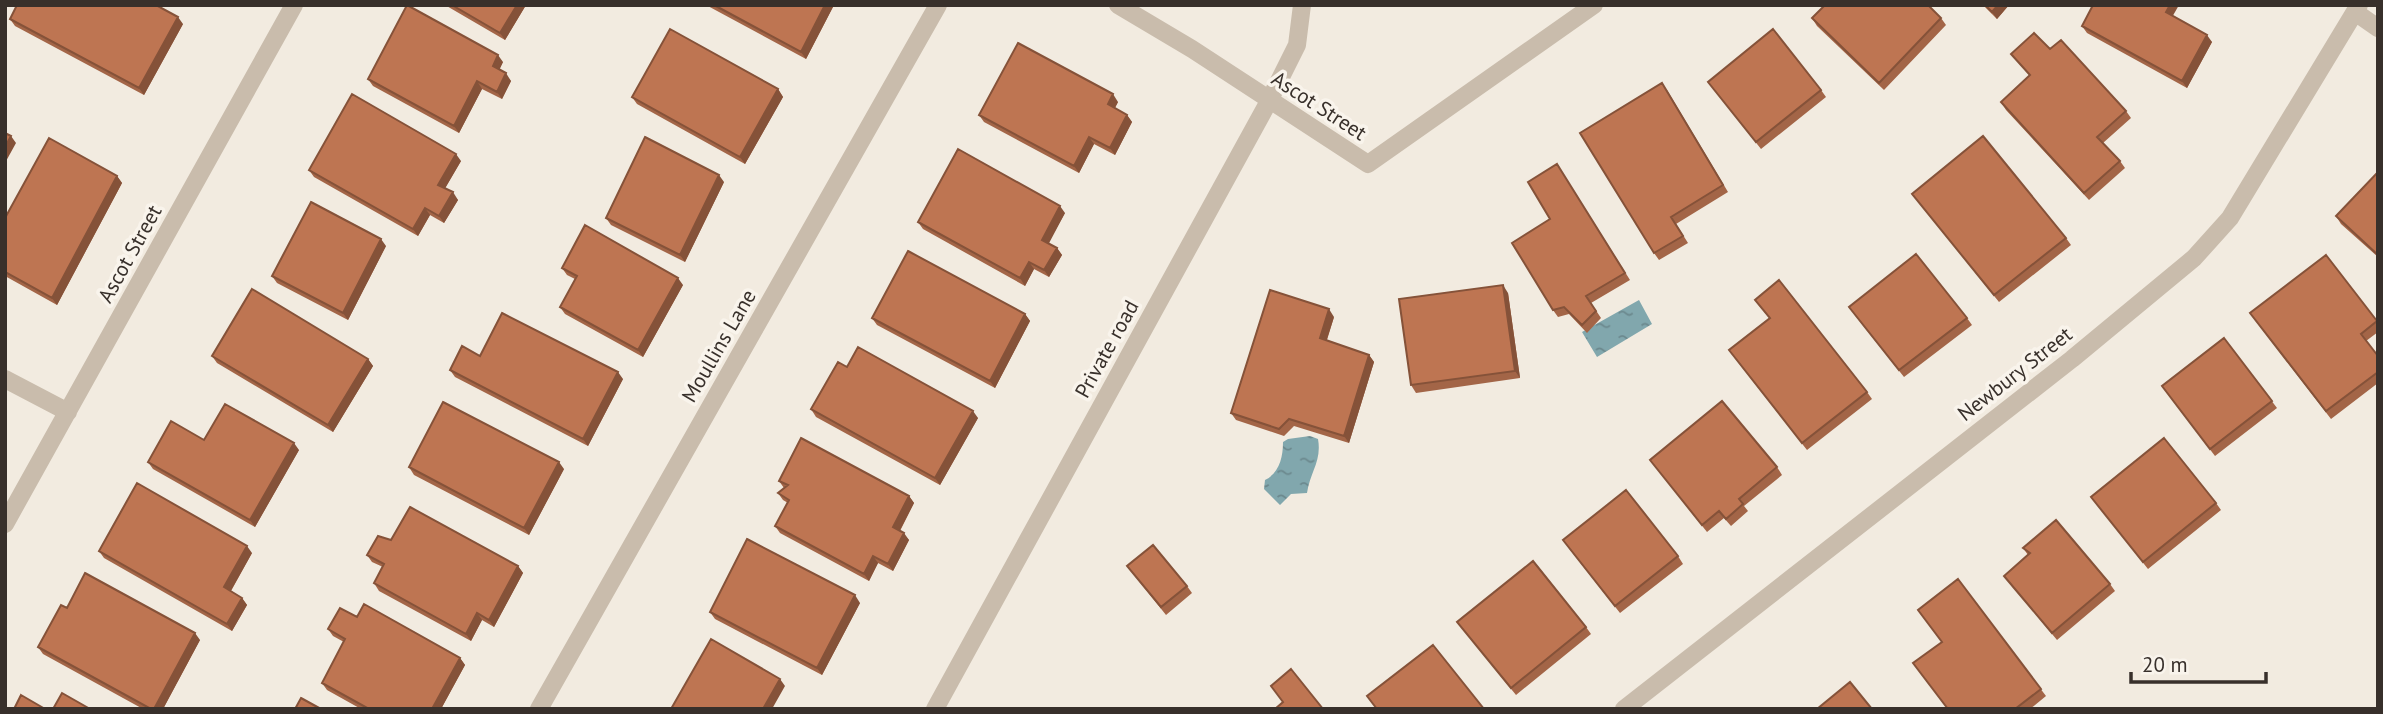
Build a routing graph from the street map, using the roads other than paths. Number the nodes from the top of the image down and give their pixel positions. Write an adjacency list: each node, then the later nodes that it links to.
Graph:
1 (295, 5): 10 (street, Ascot Street)
2 (938, 5): 12 (street, Moullins Lane)
3 (1118, 5): 8 (street, Ascot Street)
4 (1302, 5): 8 (street, Private road)
5 (1594, 5): 8 (street, Ascot Street)
6 (2357, 9): 7 (street); 14 (street, Newbury Street)
7 (2378, 28)
8 (1269, 101): 13 (street, Private road)
9 (5, 379): 10 (street)
10 (68, 412): 11 (street, Ascot Street)
11 (5, 524)
12 (539, 709)
13 (935, 709)
14 (1624, 709)

